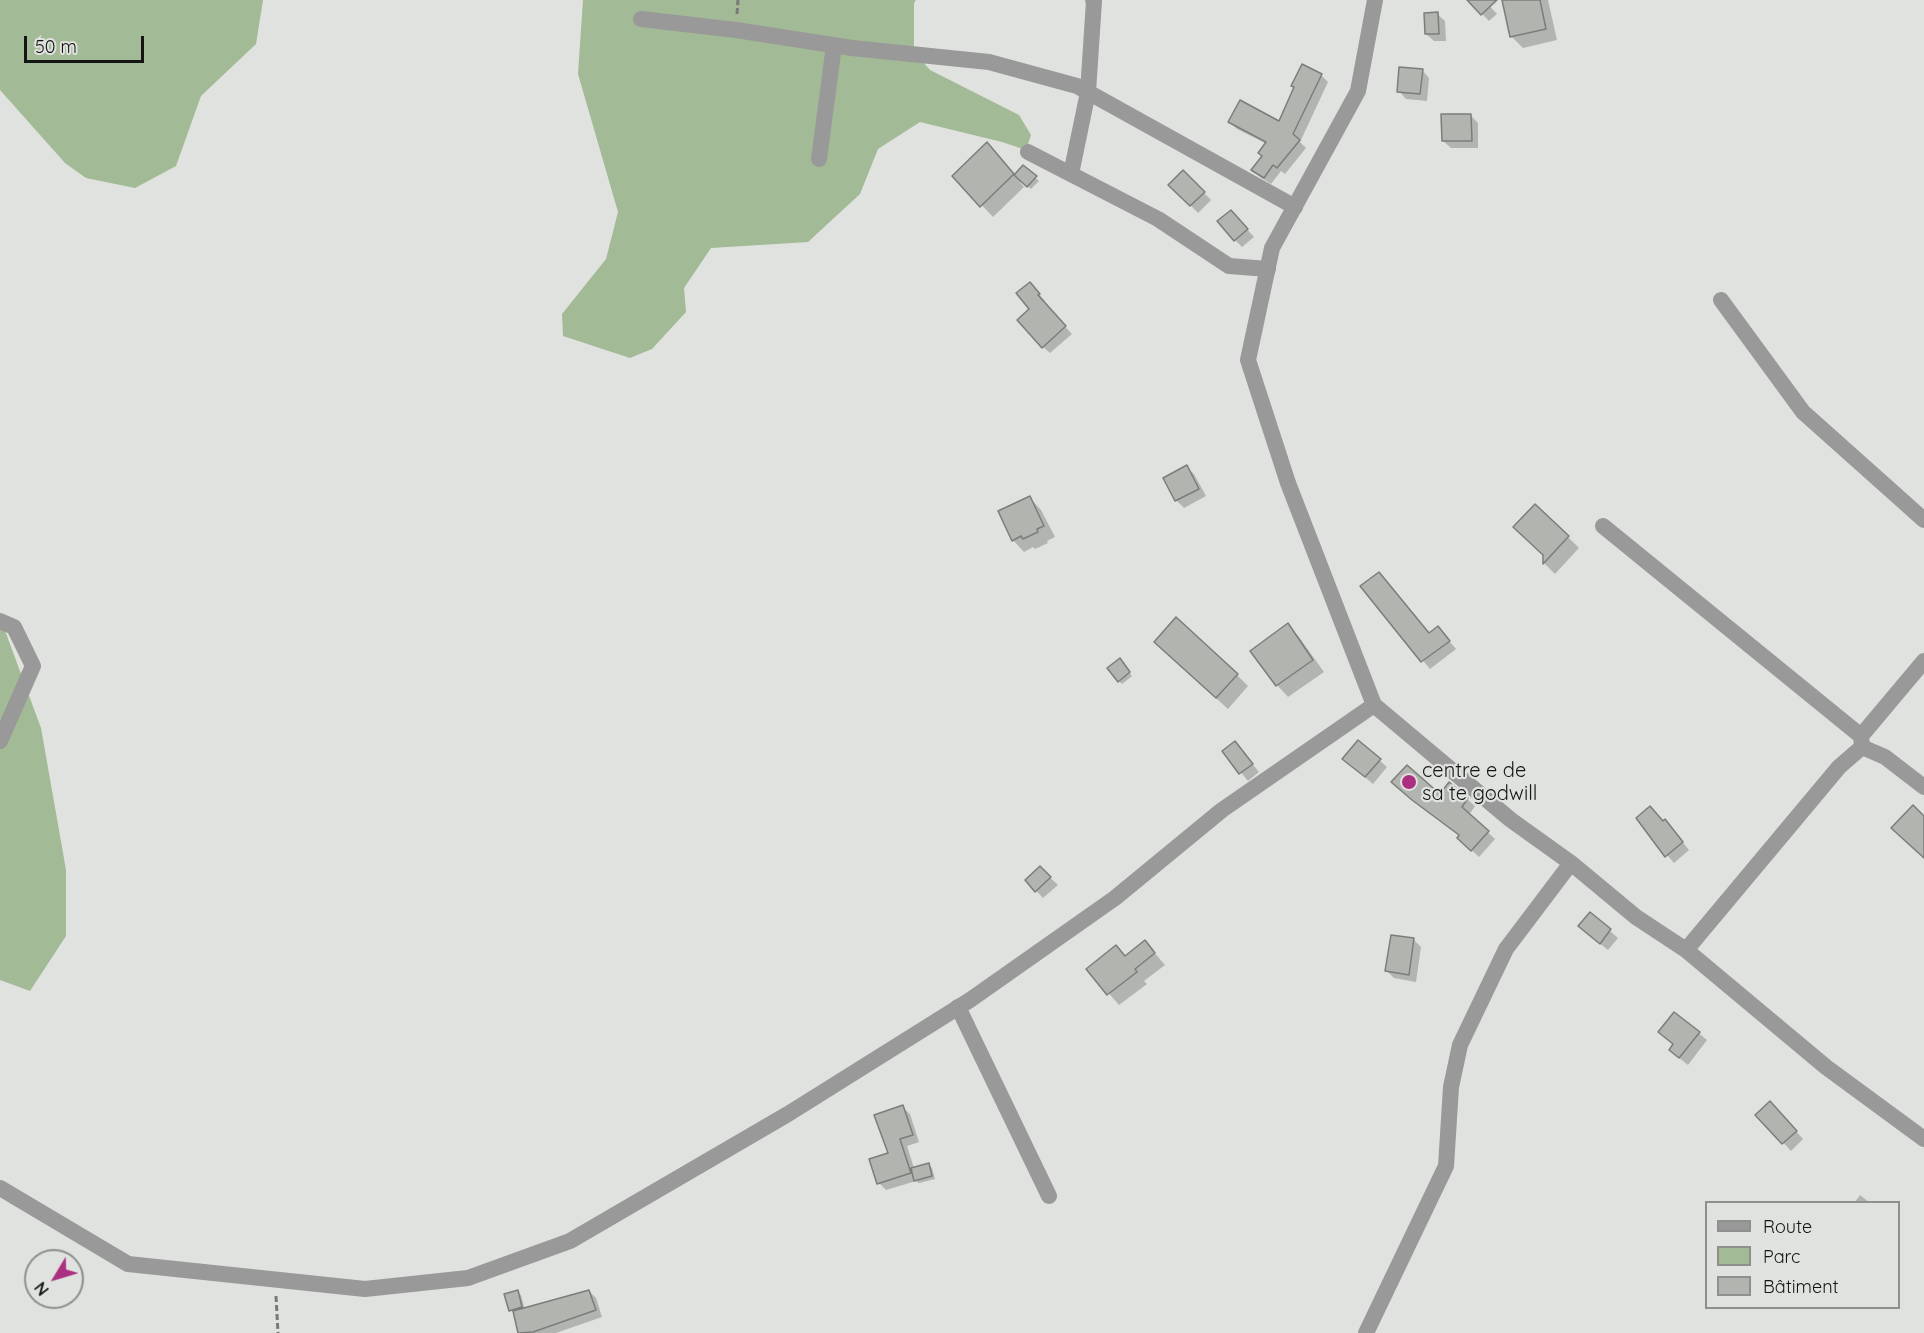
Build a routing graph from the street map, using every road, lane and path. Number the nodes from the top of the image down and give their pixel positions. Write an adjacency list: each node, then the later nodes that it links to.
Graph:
1 (1093, 0): 5 (street)
2 (1375, 0): 9 (street)
3 (641, 19): 4 (street)
4 (834, 45): 5 (street); 7 (street)
5 (1088, 92): 8 (street); 9 (street)
6 (1028, 152): 8 (street)
7 (819, 159)
8 (1071, 174): 10 (street)
9 (1295, 207): 10 (street)
10 (1268, 269): 16 (street)
11 (1721, 300): 12 (street)
12 (1924, 520)
13 (1603, 526): 18 (street)
14 (0, 621): 17 (street)
15 (1924, 661): 18 (street)
16 (1374, 705): 20 (street); 22 (street)
17 (0, 741)
18 (1861, 742): 19 (street); 21 (street)
19 (1924, 787)
20 (1571, 863): 21 (street); 28 (street)
21 (1686, 950): 23 (street)
22 (958, 1007): 25 (street); 26 (street)
23 (1924, 1139)
24 (0, 1188): 26 (street)
25 (1049, 1196)
26 (275, 1280): 27 (path)
27 (278, 1333)
28 (1366, 1333)

